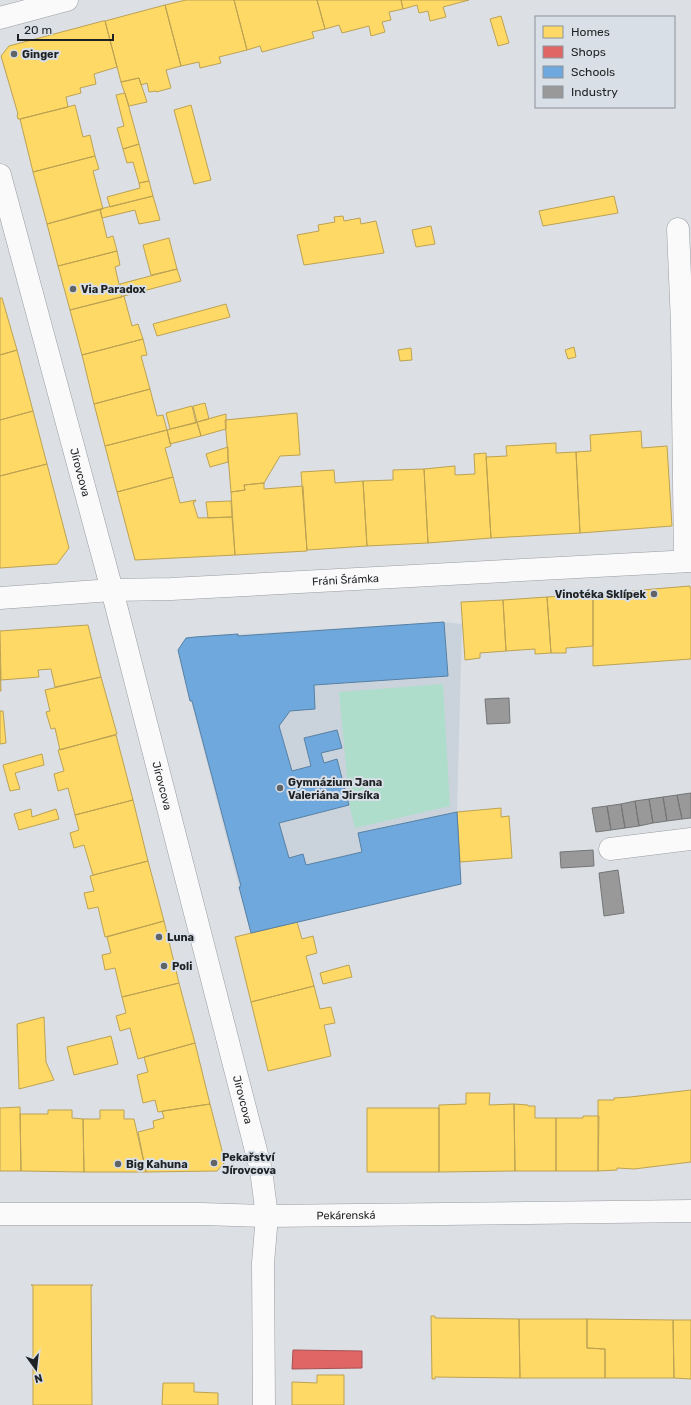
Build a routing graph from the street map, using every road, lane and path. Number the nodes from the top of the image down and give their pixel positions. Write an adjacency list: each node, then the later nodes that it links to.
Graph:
1 (67, 0): 2 (street)
2 (0, 18)
3 (0, 175): 7 (street, Jírovcova)
4 (678, 229): 5 (street)
5 (687, 323): 6 (street)
6 (688, 561): 7 (street, Fráni Šrámka)
7 (112, 590): 8 (street, Fráni Šrámka); 13 (street, Jírovcova)
8 (0, 598)
9 (691, 839): 10 (street)
10 (610, 849)
11 (691, 1211): 13 (street, Pekárenská)
12 (0, 1214): 13 (street, Pekárenská)
13 (267, 1216): 14 (street, Jírovcova)
14 (264, 1405)

